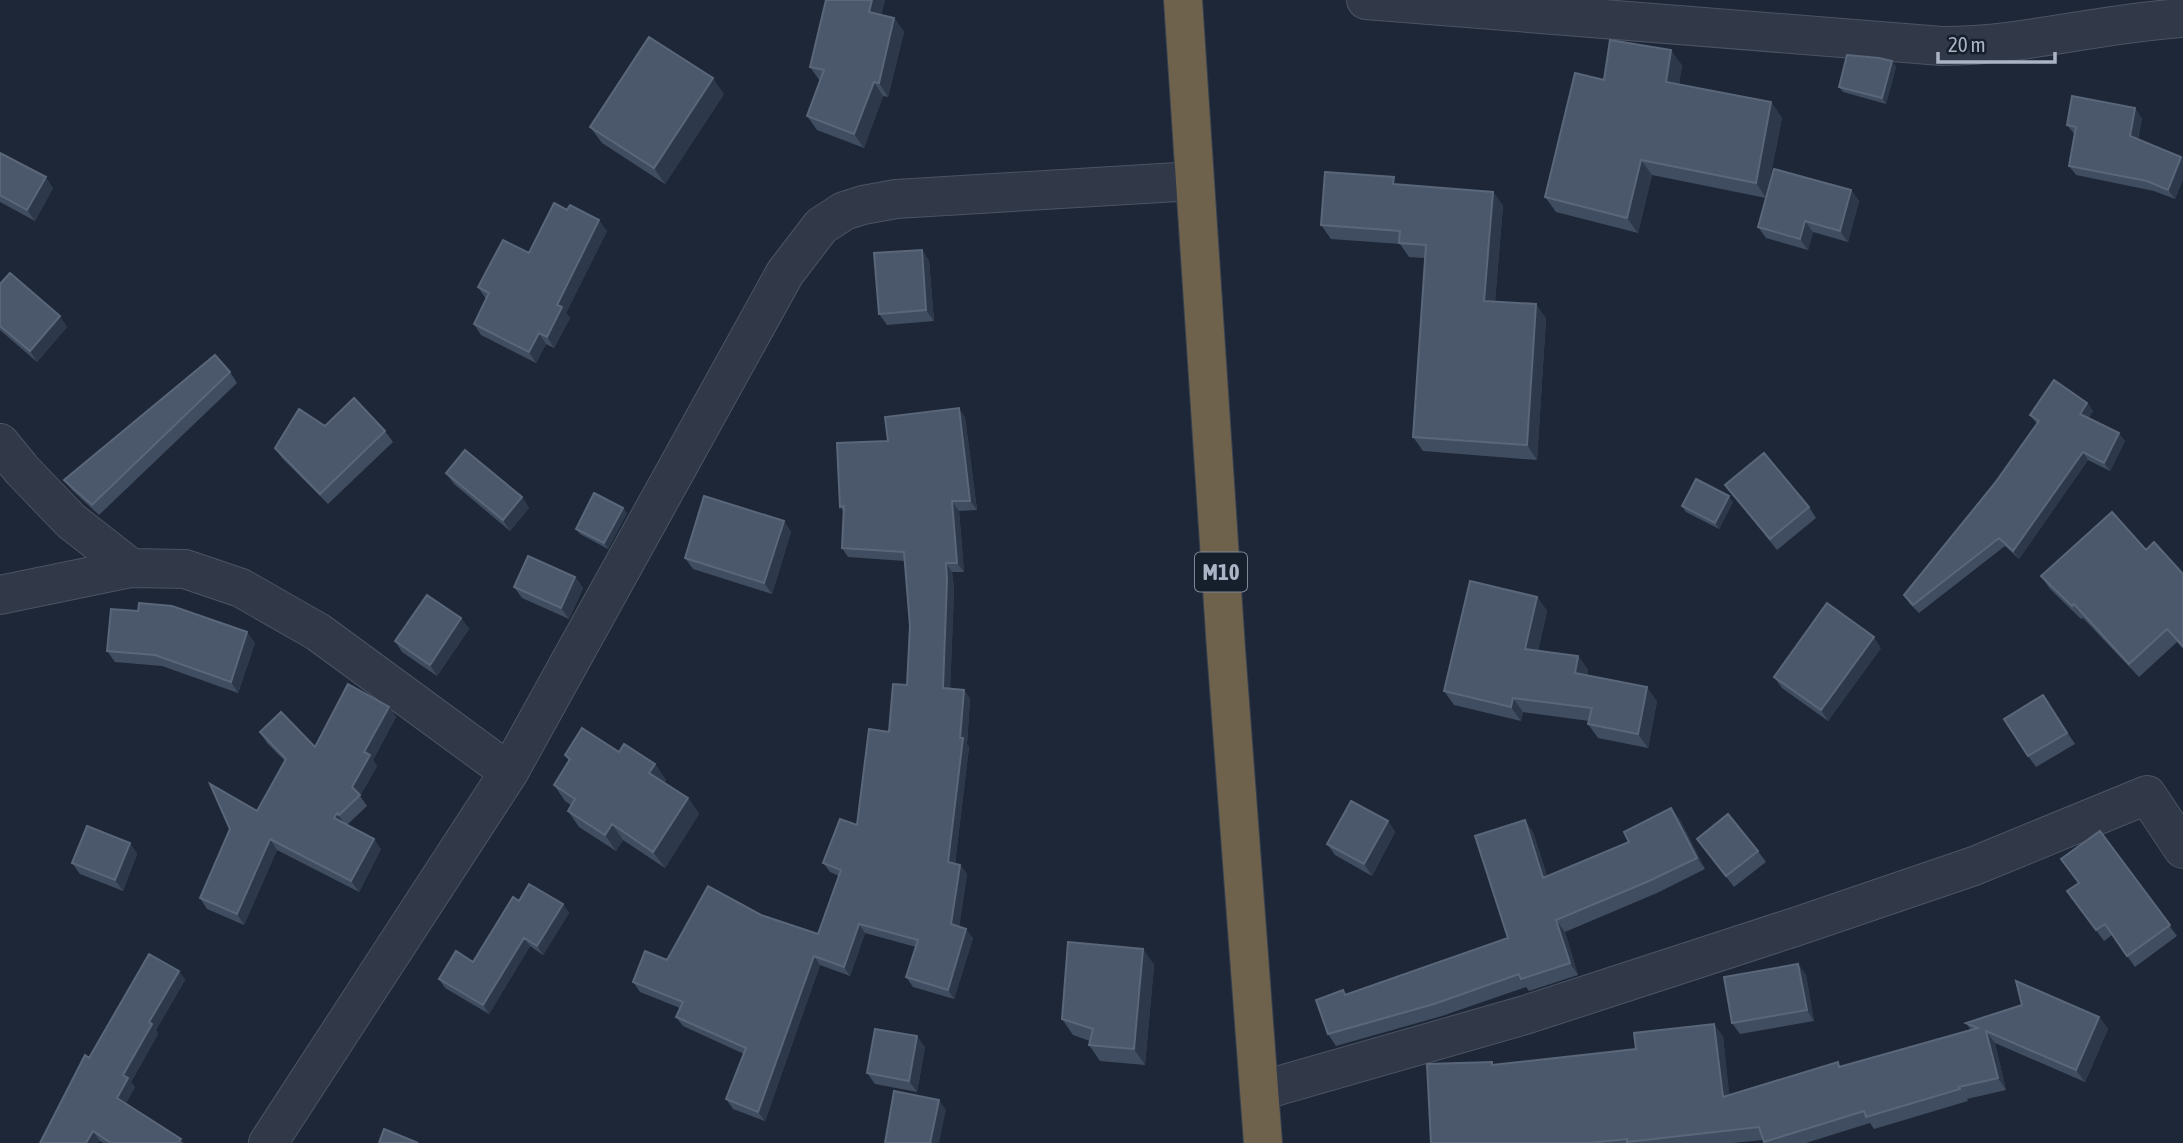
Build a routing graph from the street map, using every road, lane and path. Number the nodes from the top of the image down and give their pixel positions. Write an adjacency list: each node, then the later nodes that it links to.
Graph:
1 (1182, 0): 4 (highway, M10)
2 (1366, 0): 3 (street)
3 (2183, 18)
4 (1194, 181): 8 (street); 10 (highway, M10)
5 (0, 443): 6 (street)
6 (131, 568): 7 (street); 8 (street)
7 (0, 595)
8 (509, 772): 11 (street)
9 (2183, 849): 10 (street)
10 (1260, 1091): 12 (highway, M10)
11 (268, 1143)
12 (1264, 1143)

